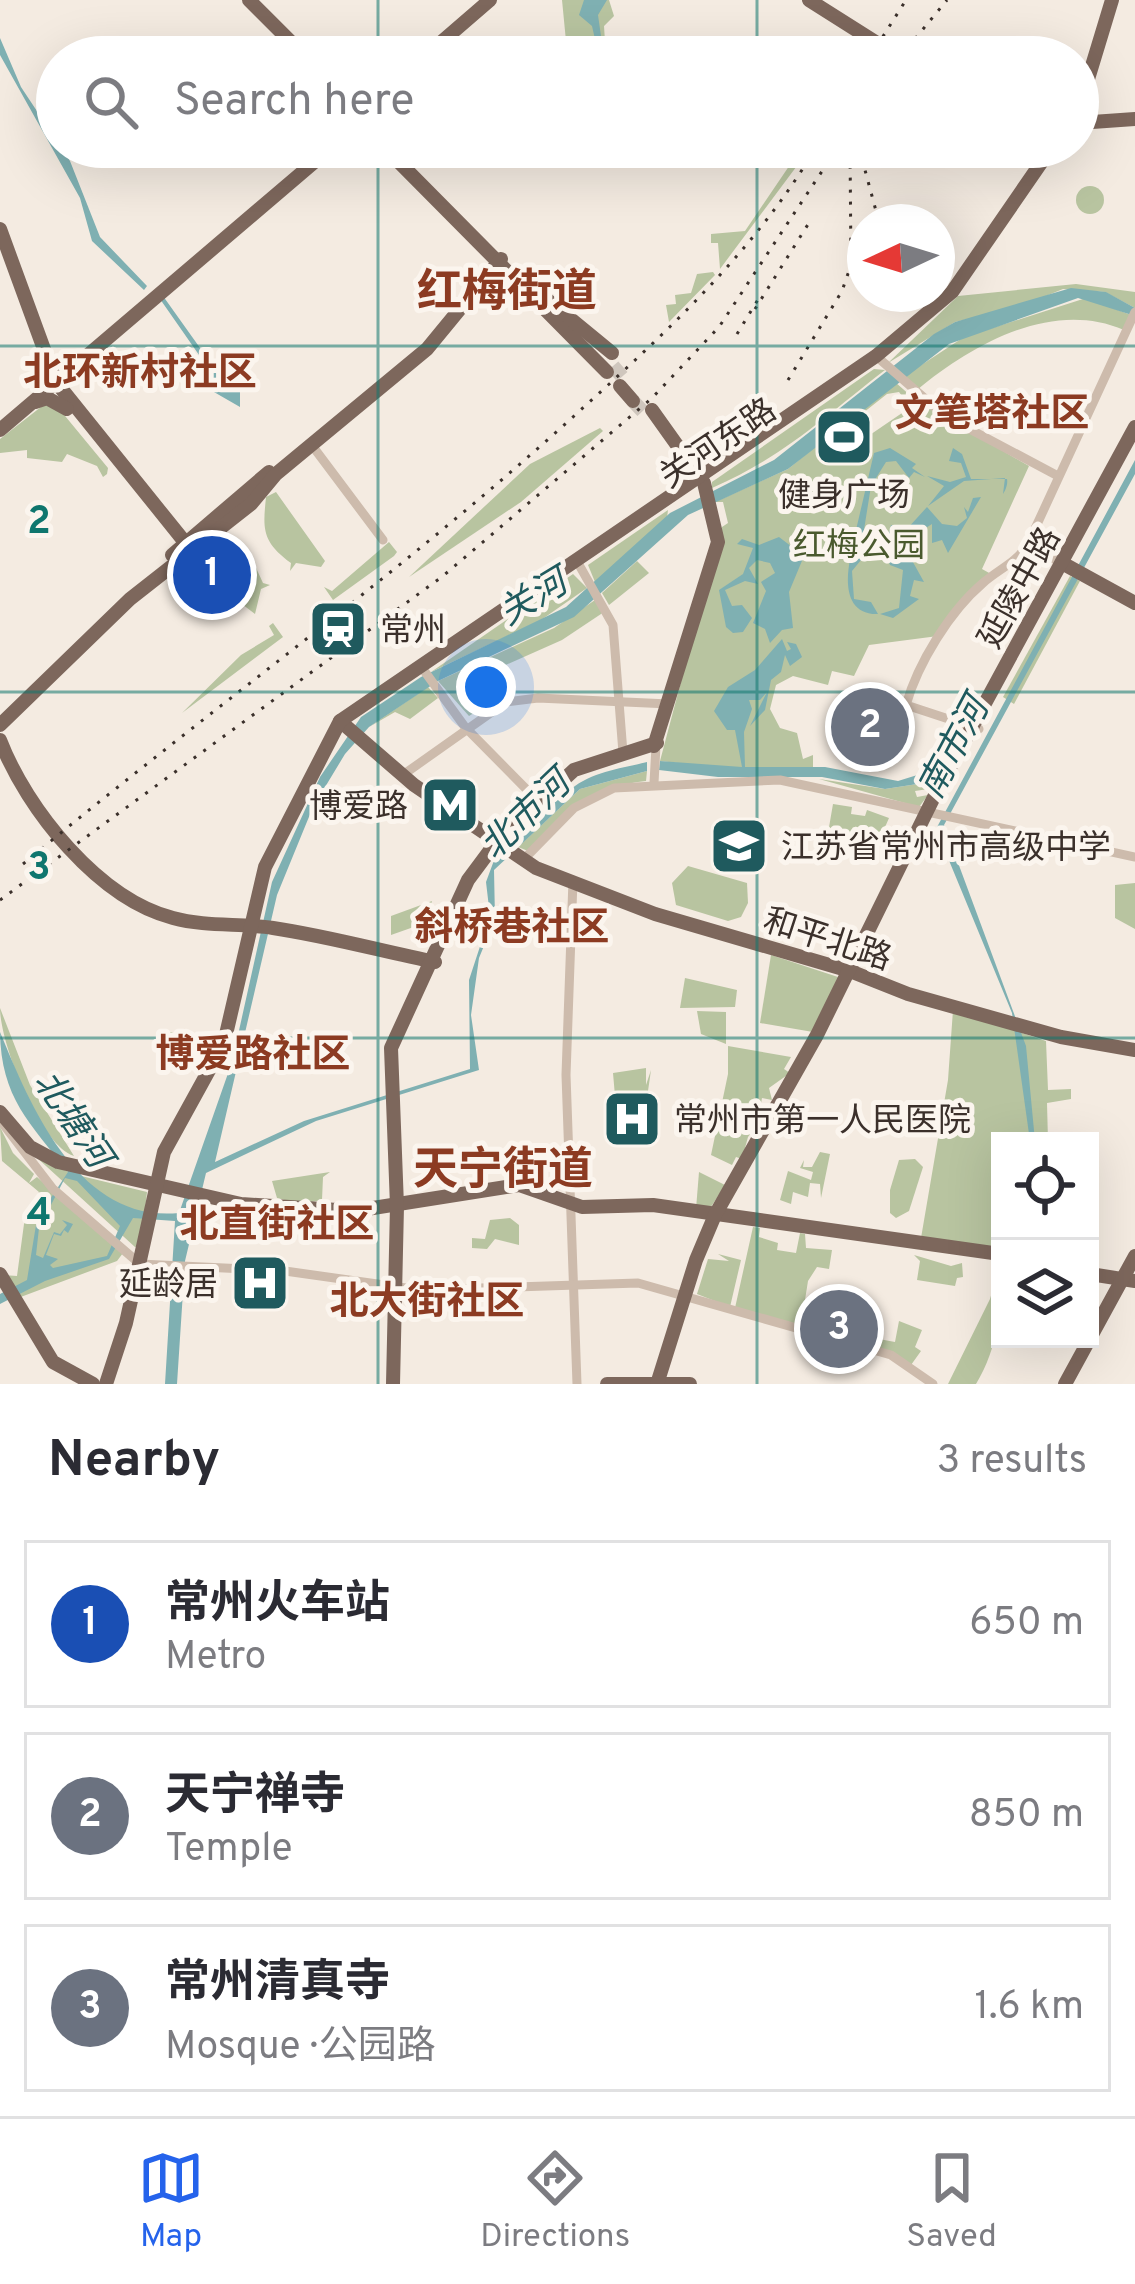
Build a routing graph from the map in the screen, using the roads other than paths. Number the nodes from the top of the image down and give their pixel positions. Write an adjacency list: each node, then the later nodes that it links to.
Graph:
1 (246, 0): 7 (main road)
2 (490, 0): 8 (main road)
3 (504, 0): 9 (main road)
4 (809, 0): 10 (main road, bridge)
5 (820, 0): 11 (main road, bridge)
6 (1110, 0): 12 (main road); 13 (main road)
7 (281, 36)
8 (448, 36)
9 (462, 36)
10 (866, 36)
11 (878, 36)
12 (1098, 36)
13 (1099, 40)
14 (1135, 116): 15 (main road)
15 (1099, 117)
16 (296, 168): 28 (main road)
17 (307, 168): 27 (main road)
18 (403, 168): 23 (main road)
19 (412, 168): 23 (main road)
20 (1038, 168): 25 (main road, 关河东路)
21 (0, 229): 28 (main road)
22 (0, 244): 28 (main road)
23 (496, 266): 26 (main road); 38 (main road)
24 (1133, 316): 39 (street)
25 (881, 360): 39 (street); 40 (main road, 关河东路)
26 (608, 365)
27 (74, 367): 28 (main road); 32 (main road)
28 (52, 380): 31 (main road); 32 (main road); 34 (main road)
29 (623, 384): 30 (main road)
30 (636, 398)
31 (30, 405): 32 (main road); 36 (main road)
32 (70, 406): 43 (main road)
33 (649, 413): 40 (main road)
34 (0, 418)
35 (1135, 427): 45 (main road, 延陵中路)
36 (0, 430)
37 (1135, 438): 45 (main road, 延陵中路)
38 (309, 442): 41 (street); 43 (main road)
39 (1058, 476): 42 (street)
40 (701, 485): 44 (main road, 关河东路); 49 (main road)
41 (383, 541)
42 (1027, 546): 45 (street); 53 (street)
43 (185, 547): 50 (main road); 50 (main road)
44 (578, 565): 47 (main road, 关河东路); 48 (street)
45 (1073, 568): 46 (main road); 53 (main road, 延陵中路)
46 (1135, 602)
47 (423, 670): 51 (main road, 关河东路); 52 (street)
48 (620, 700): 49 (street); 52 (street); 56 (street)
49 (668, 704): 58 (main road)
50 (0, 720)
51 (347, 722): 54 (main road); 65 (main road); 65 (main road)
52 (467, 726): 59 (street); 60 (street)
53 (976, 728): 61 (main road, 延陵中路)
54 (366, 739): 59 (main road, 和平北路); 62 (main road, 和平北路)
55 (0, 740): 65 (main road)
56 (622, 752): 58 (main road); 60 (main road)
57 (0, 754): 65 (main road)
58 (653, 761): 61 (street); 62 (street)
59 (407, 772): 62 (main road, 和平北路)
60 (537, 800): 62 (main road)
61 (938, 815): 63 (street); 67 (main road, 延陵中路)
62 (508, 846): 64 (main road, 和平北路); 66 (main road)
63 (1135, 857)
64 (573, 882): 67 (main road, 和平北路); 72 (street)
65 (256, 928): 66 (main road); 71 (main road)
66 (434, 963): 73 (main road)
67 (855, 969): 68 (main road, 和平北路); 74 (main road, 延陵中路)
68 (1135, 1047)
69 (1, 1110): 70 (main road); 70 (main road); 77 (street)
70 (65, 1160): 71 (main road); 71 (main road)
71 (157, 1185): 73 (main road); 77 (main road)
72 (572, 1203): 73 (main road); 74 (main road); 81 (street)
73 (398, 1206): 82 (main road)
74 (718, 1216): 76 (main road); 83 (main road, 延陵中路)
75 (1135, 1246): 79 (main road)
76 (991, 1253)
77 (142, 1264): 82 (street); 90 (main road)
78 (1099, 1274): 79 (main road)
79 (1129, 1276): 85 (main road); 96 (main road)
80 (3, 1281): 84 (main road)
81 (575, 1283): 82 (street); 83 (street); 92 (street)
82 (397, 1289): 91 (main road)
83 (686, 1299): 87 (main road, 延陵中路); 95 (street)
84 (16, 1301): 88 (main road); 89 (main road)
85 (1099, 1321)
86 (1082, 1348): 96 (main road)
87 (661, 1383): 93 (main road); 94 (main road)
88 (81, 1384)
89 (93, 1384)
90 (108, 1384)
91 (394, 1384)
92 (576, 1384)
93 (608, 1384)
94 (690, 1384)
95 (933, 1384)
96 (1063, 1384)

